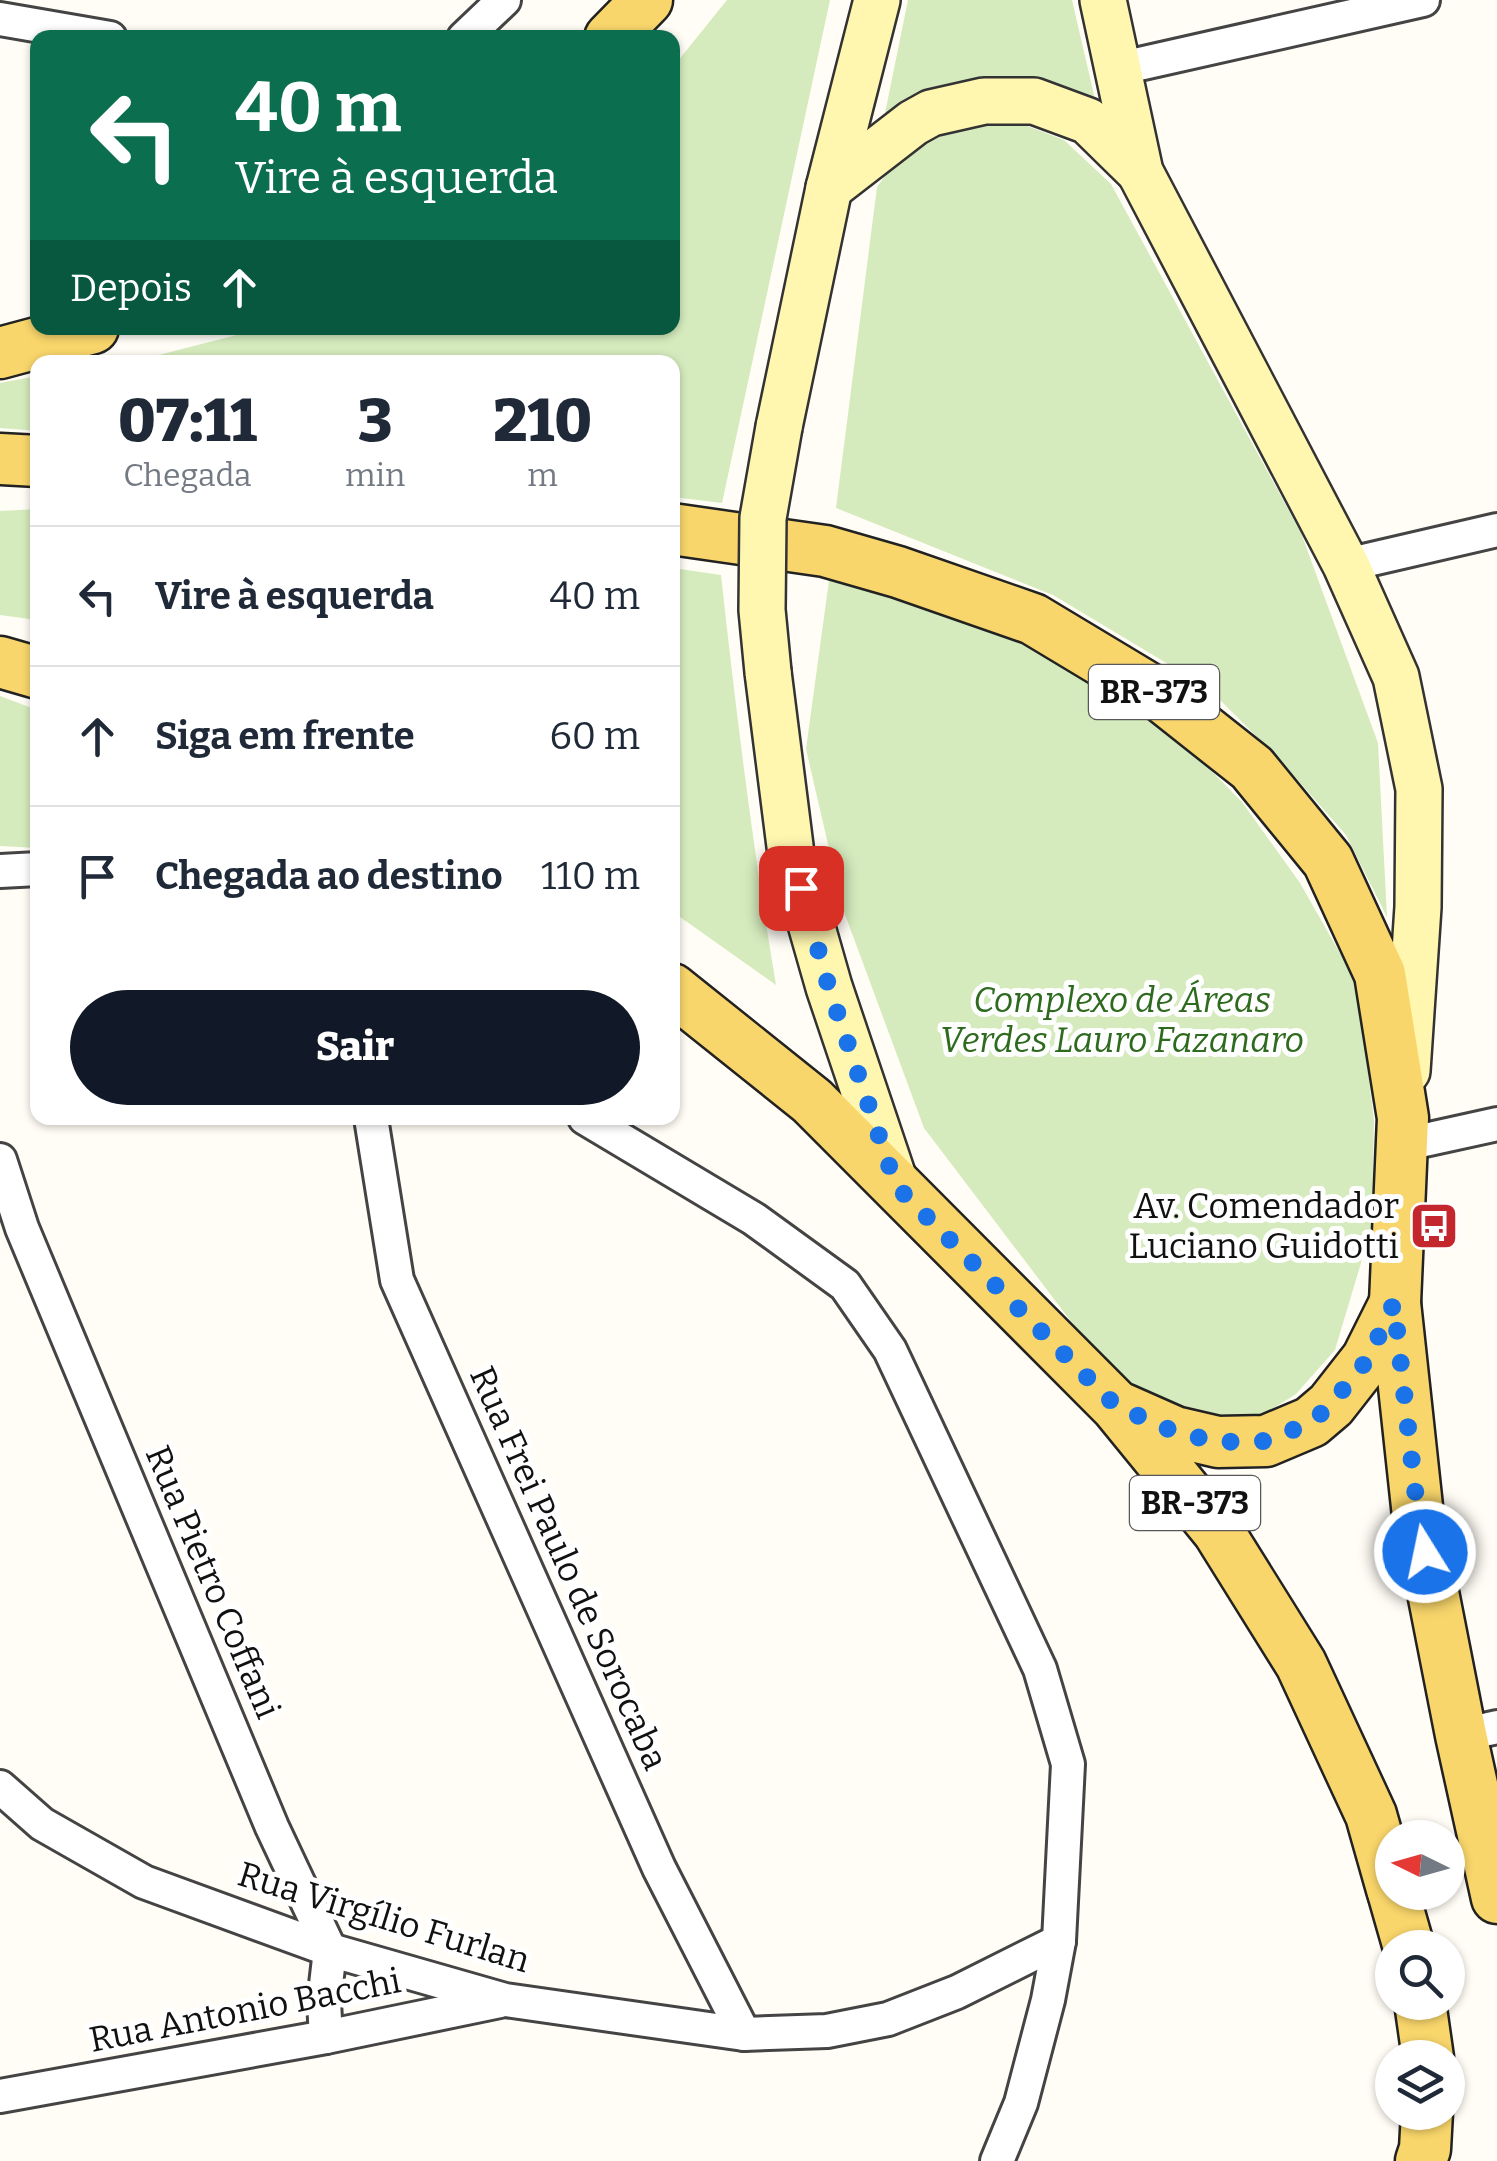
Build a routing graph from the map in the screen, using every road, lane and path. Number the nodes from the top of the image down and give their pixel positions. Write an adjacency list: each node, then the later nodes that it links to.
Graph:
1 (504, 0): 8 (street)
2 (647, 0): 9 (main road)
3 (876, 0): 12 (main road)
4 (1103, 0): 10 (main road)
5 (1423, 0): 10 (street)
6 (0, 18): 7 (street)
7 (66, 30)
8 (472, 30)
9 (618, 30)
10 (1116, 69): 11 (main road)
11 (1140, 172): 12 (main road); 19 (main road)
12 (830, 188): 30 (main road, bridge)
13 (67, 335): 14 (main road)
14 (0, 353)
15 (0, 459): 16 (main road)
16 (30, 461)
17 (680, 530): 28 (main road, BR-373)
18 (1497, 530): 19 (street)
19 (1346, 565): 28 (main road)
20 (0, 662): 21 (main road)
21 (30, 671)
22 (30, 869): 23 (street)
23 (0, 870)
24 (680, 995): 30 (main road, BR-373)
25 (1497, 1124): 28 (street)
26 (372, 1125): 40 (street, Rua Frei Paulo de Sorocaba)
27 (597, 1125): 37 (street)
28 (1402, 1132): 31 (main road, BR-373)
29 (0, 1160): 38 (street, Rua Pietro Coffani)
30 (896, 1186): 32 (main road, BR-373)
31 (1394, 1303): 32 (main road); 33 (main road, BR-373)
32 (1116, 1406): 35 (main road, BR-373)
33 (1479, 1730): 36 (main road, BR-373)
34 (0, 1787): 38 (street, Rua Virgílio Furlan)
35 (1375, 1829)
36 (1497, 1898)
37 (1059, 1942): 40 (street, Rua Virgílio Furlan); 44 (street)
38 (330, 1950): 39 (street, Rua Virgílio Furlan); 41 (street)
39 (505, 2000): 40 (street, Rua Virgílio Furlan); 41 (street, Rua Antonio Bacchi)
40 (744, 2034)
41 (326, 2037): 42 (street, Rua Antonio Bacchi)
42 (0, 2096)
43 (1426, 2130): 45 (main road)
44 (997, 2161)
45 (1422, 2161)

